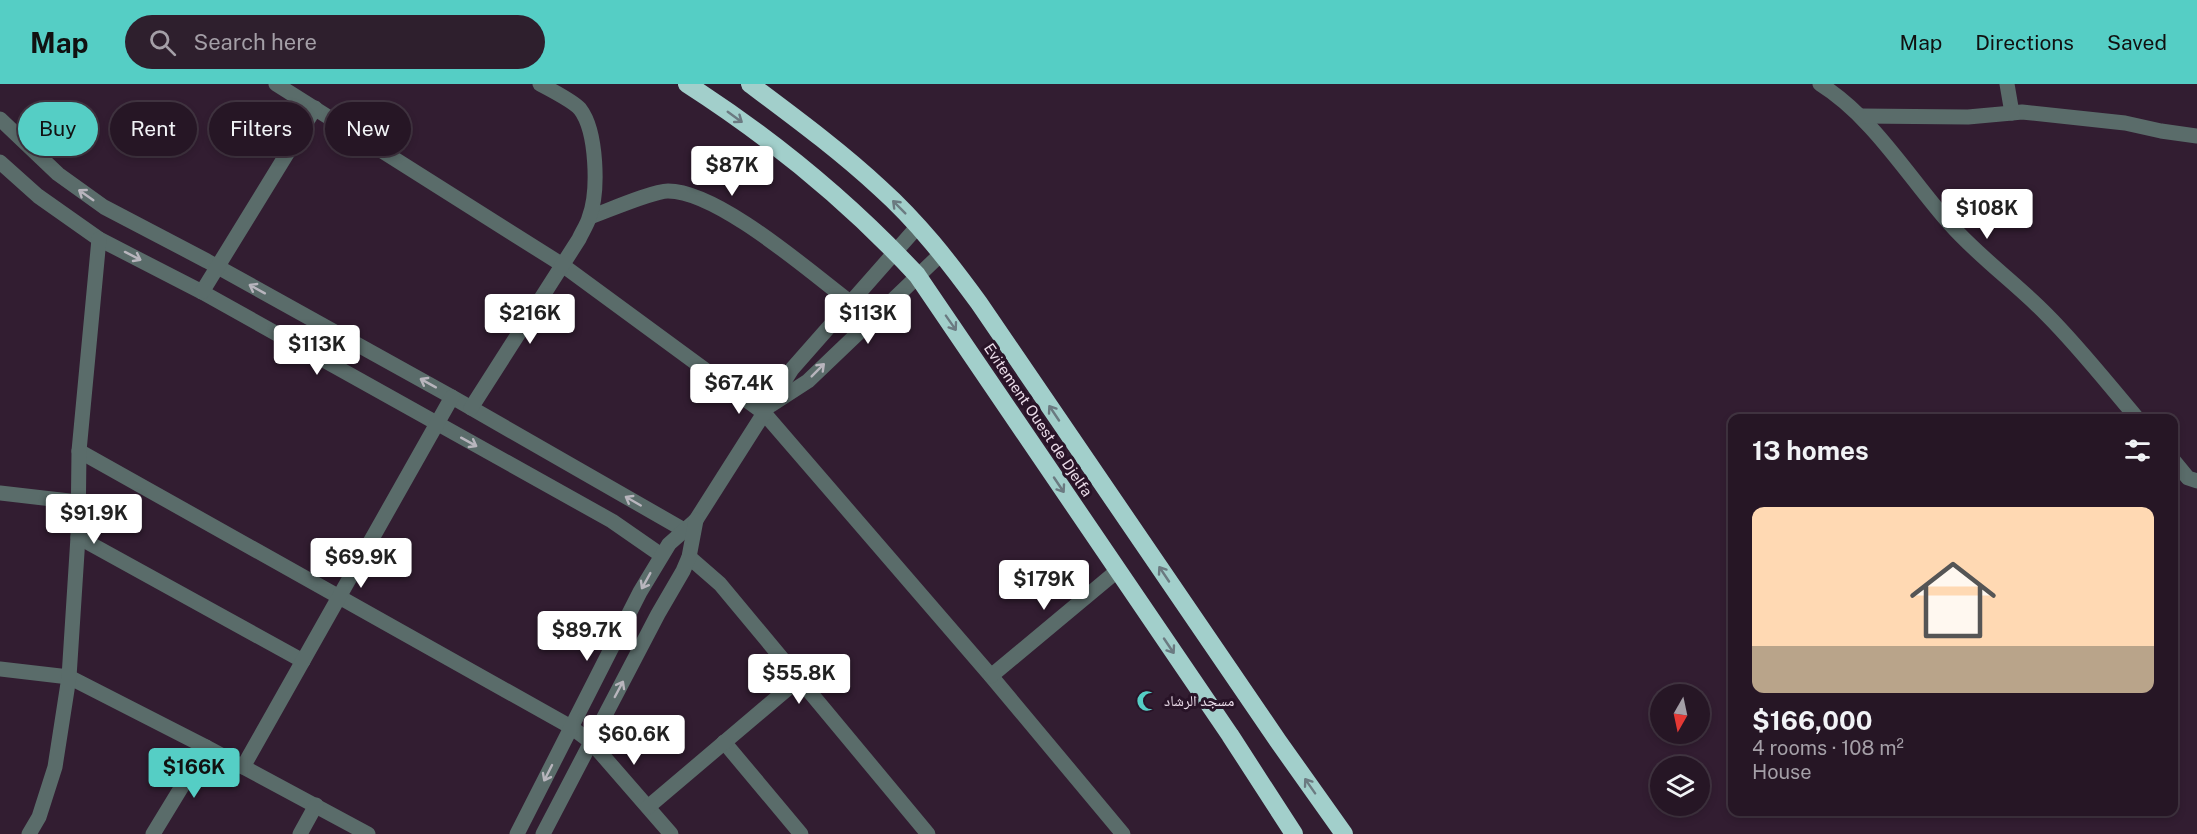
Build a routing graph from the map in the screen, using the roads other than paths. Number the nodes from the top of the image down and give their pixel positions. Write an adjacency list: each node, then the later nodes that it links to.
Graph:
1 (276, 84): 7 (street)
2 (540, 84): 14 (street)
3 (687, 84): 17 (highway, Evitement Ouest de Djelfa, one-way to 17)
4 (750, 84): 15 (highway, one-way to 4)
5 (1820, 84): 10 (street)
6 (2007, 84): 9 (street)
7 (293, 88): 8 (street)
8 (315, 108): 19 (street); 20 (street)
9 (2012, 113): 10 (street); 12 (street)
10 (1861, 116): 27 (street)
11 (0, 119): 20 (street, one-way to 11)
12 (2197, 136)
13 (0, 162): 16 (street)
14 (590, 217): 19 (street); 23 (street)
15 (918, 226): 17 (street); 18 (highway)
16 (99, 239): 22 (street, one-way to 22); 29 (street)
17 (895, 251): 21 (highway, Evitement Ouest de Djelfa); 23 (street)
18 (942, 253): 21 (street); 63 (highway, one-way to 18)
19 (561, 264): 25 (street); 26 (street)
20 (218, 267): 22 (street); 24 (street, one-way to 20)
21 (917, 275): 26 (street, one-way to 21); 38 (highway, Evitement Ouest de Djelfa, one-way to 38)
22 (202, 292): 28 (street)
23 (850, 302): 26 (street)
24 (452, 396): 25 (street); 28 (street)
25 (471, 408): 34 (street, one-way to 25)
26 (768, 409): 34 (street); 42 (street)
27 (2134, 414)
28 (437, 424): 36 (street, one-way to 36); 39 (street)
29 (79, 451): 33 (street); 39 (street)
30 (2178, 466): 31 (street)
31 (2197, 481)
32 (0, 493): 33 (street)
33 (78, 502): 35 (street)
34 (690, 525): 36 (street); 37 (street)
35 (78, 537): 40 (street); 43 (street)
36 (660, 555): 45 (street, one-way to 45)
37 (689, 557): 44 (street); 46 (street, one-way to 37)
38 (1117, 571): 42 (street); 62 (highway, Evitement Ouest de Djelfa, one-way to 62)
39 (338, 596): 40 (street); 45 (street)
40 (303, 661): 49 (street)
41 (0, 669): 43 (street)
42 (992, 676): 61 (street)
43 (69, 677): 48 (street); 52 (street)
44 (800, 679): 47 (street); 60 (street)
45 (571, 727): 46 (street); 56 (street, one-way to 56)
46 (591, 742): 51 (street); 57 (street)
47 (724, 742): 51 (street); 59 (street)
48 (206, 747): 49 (street); 53 (street)
49 (243, 767): 50 (street)
50 (316, 805): 54 (street); 55 (street)
51 (648, 807): 58 (street)
52 (29, 834)
53 (153, 834)
54 (300, 834)
55 (368, 834)
56 (517, 834)
57 (543, 834)
58 (671, 834)
59 (801, 834)
60 (928, 834)
61 (1123, 834)
62 (1294, 834)
63 (1344, 834)

